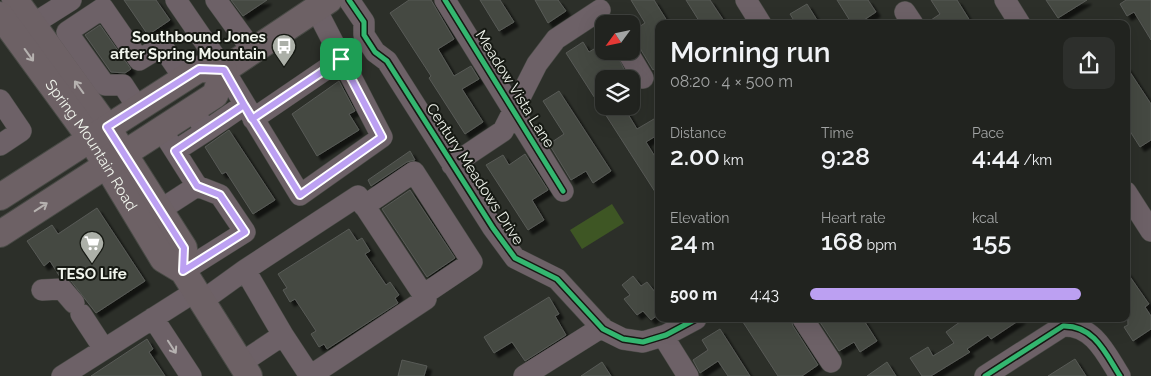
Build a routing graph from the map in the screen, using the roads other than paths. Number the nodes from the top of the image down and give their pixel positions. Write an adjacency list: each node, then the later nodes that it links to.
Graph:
1 (15, 0): 14 (main road, Spring Mountain Road)
2 (176, 0): 18 (street)
3 (216, 0): 15 (street)
4 (349, 0): 32 (street, Century Meadows Drive)
5 (445, 0): 24 (street, Meadow Vista Lane)
6 (746, 0): 12 (street)
7 (1005, 0): 13 (street)
8 (62, 2): 14 (street)
9 (322, 3): 15 (main road); 16 (street)
10 (601, 11): 24 (street)
11 (0, 15): 28 (main road, Spring Mountain Road, one-way to 28)
12 (758, 20)
13 (1018, 20)
14 (33, 24): 28 (main road, Spring Mountain Road, one-way to 14)
15 (253, 51): 18 (main road)
16 (341, 59): 25 (street); 25 (street)
17 (633, 60): 20 (street)
18 (224, 70): 19 (main road); 23 (main road); 25 (street)
19 (184, 78): 22 (main road); 22 (street)
20 (644, 78)
21 (0, 100): 29 (street)
22 (138, 108): 28 (main road)
23 (192, 109): 26 (main road); 27 (street)
24 (514, 111): 32 (street); 34 (street, Meadow Vista Lane)
25 (248, 112): 27 (street)
26 (161, 129): 30 (street); 31 (main road)
27 (206, 131): 30 (street)
28 (98, 133): 31 (main road, Spring Mountain Road); 35 (main road)
29 (0, 145)
30 (175, 151): 33 (street)
31 (115, 159): 38 (main road, Spring Mountain Road); 40 (main road, one-way to 31); 42 (main road, Spring Mountain Road)
32 (452, 165): 48 (street, Century Meadows Drive)
33 (197, 186): 38 (street); 42 (street)
34 (563, 190)
35 (0, 197)
36 (1130, 198): 39 (street)
37 (364, 206): 41 (street); 44 (street); 44 (street)
38 (160, 210): 42 (main road, Spring Mountain Road)
39 (1151, 231)
40 (0, 234)
41 (245, 270): 42 (street); 49 (street)
42 (194, 288): 45 (street); 53 (main road, Spring Mountain Road)
43 (42, 290): 51 (street)
44 (423, 295): 49 (street)
45 (153, 318): 51 (street); 55 (street, one-way to 55)
46 (690, 322): 50 (street, Century Meadows Drive)
47 (805, 322): 52 (street)
48 (602, 327): 50 (street, Century Meadows Drive); 56 (street)
49 (283, 336): 53 (street)
50 (663, 336): 57 (street)
51 (104, 349): 54 (street)
52 (831, 362)
53 (245, 369)
54 (62, 376)
55 (191, 376)
56 (524, 376)
57 (688, 376)
58 (985, 376): 59 (street)
59 (1120, 376)

